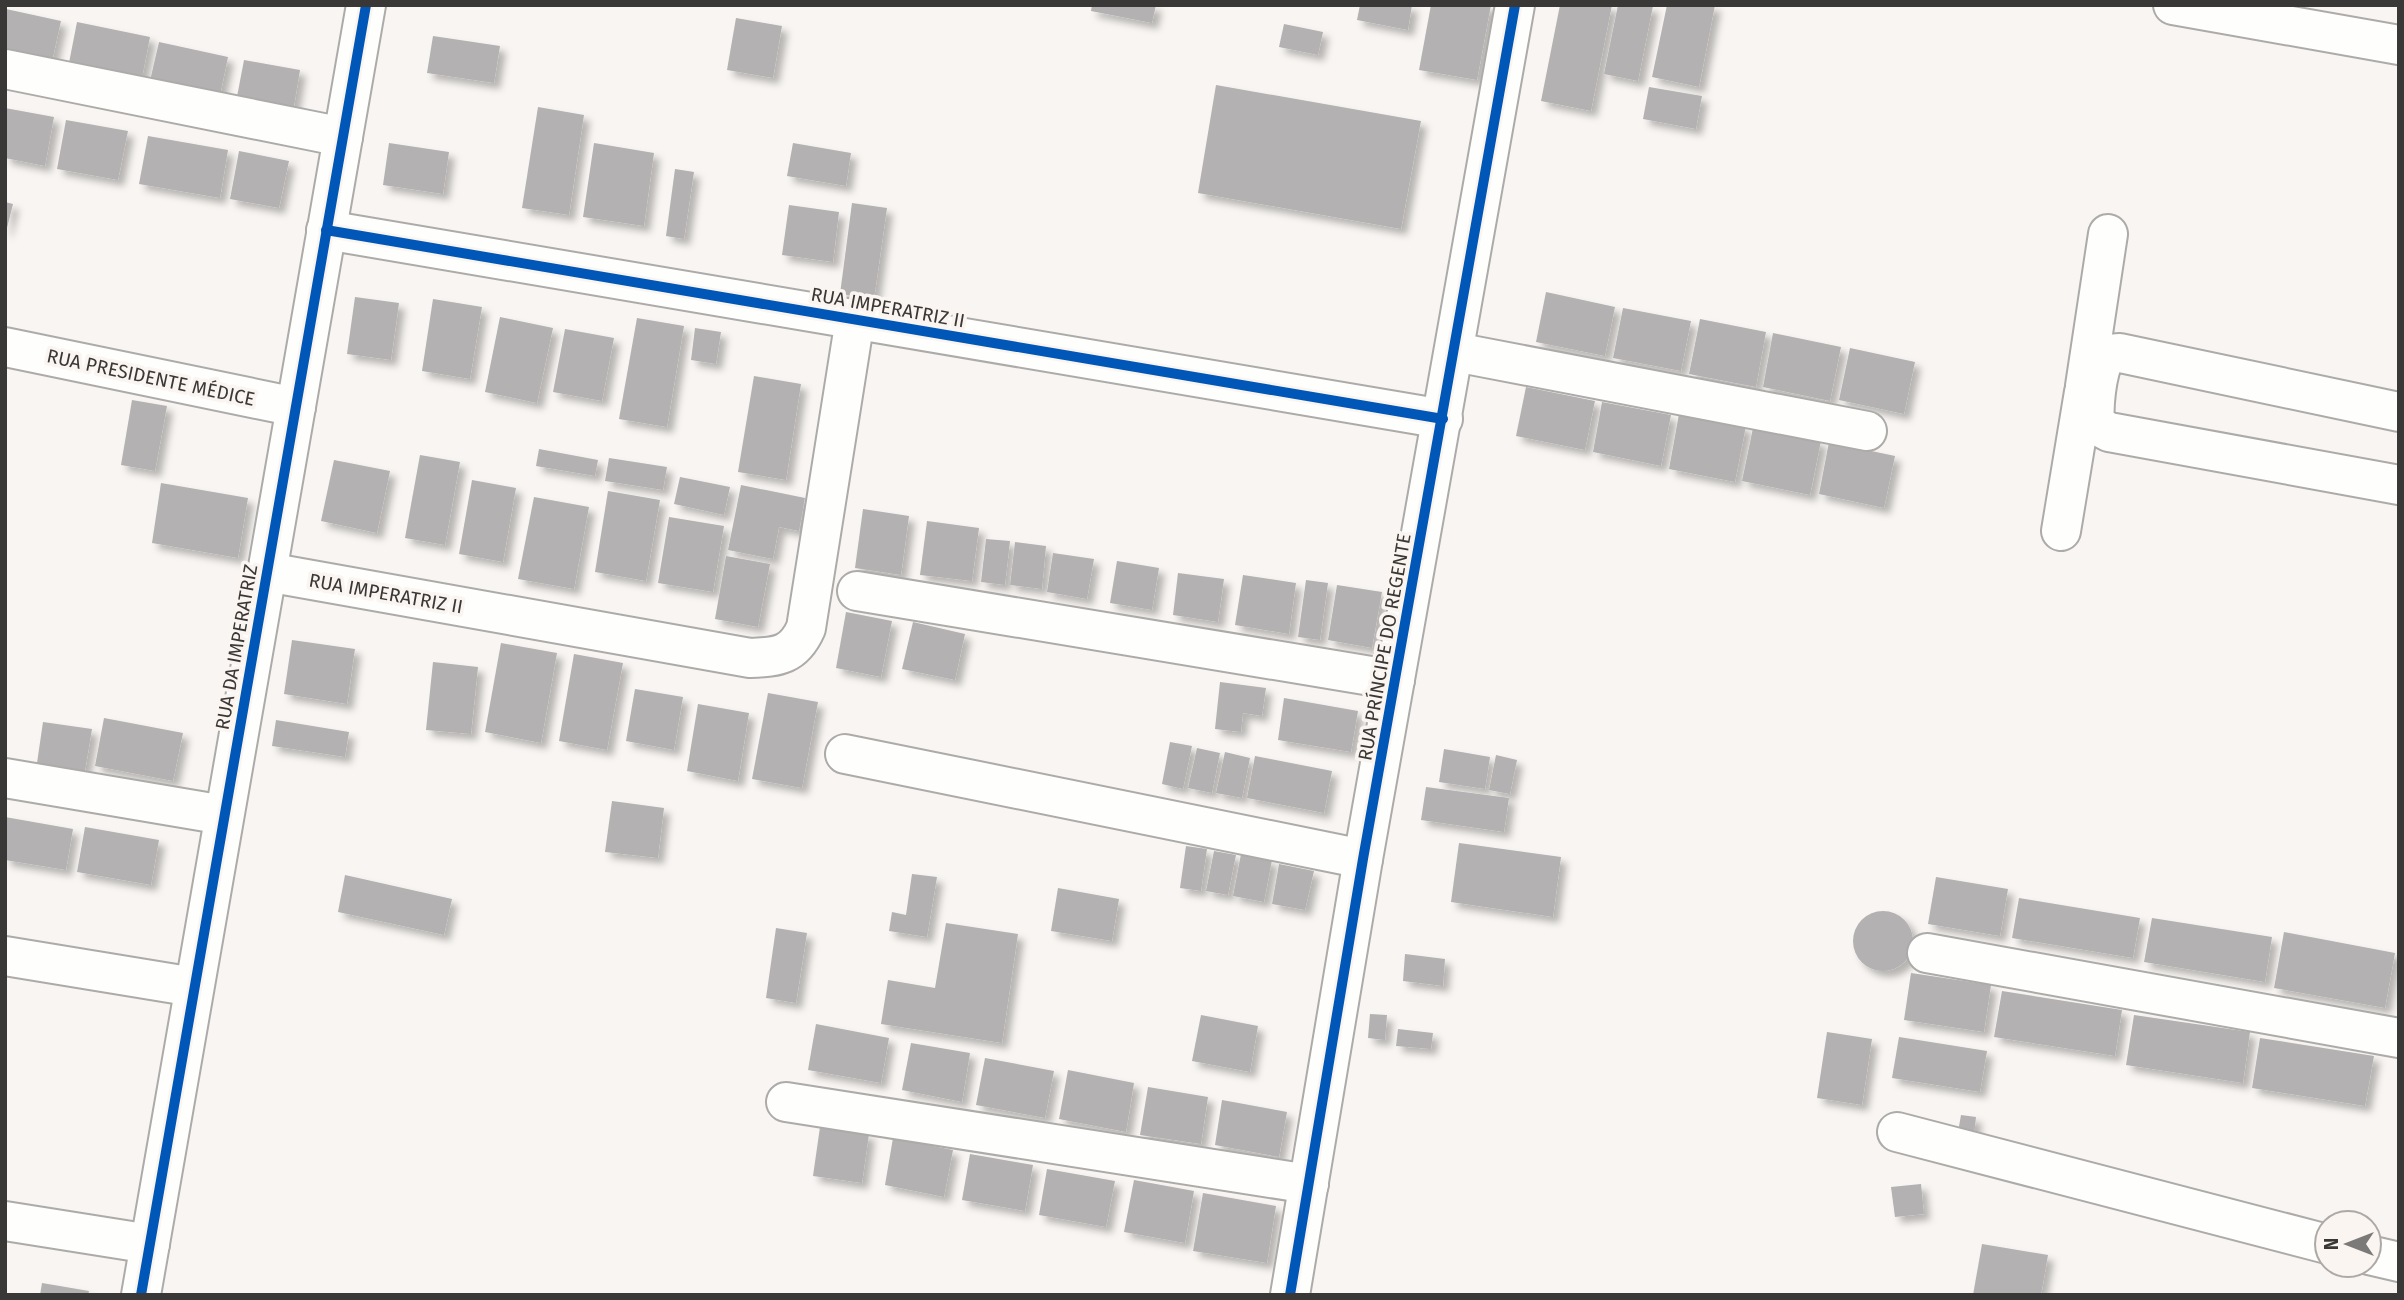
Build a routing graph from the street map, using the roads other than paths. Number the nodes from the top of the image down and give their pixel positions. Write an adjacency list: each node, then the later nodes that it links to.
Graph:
1 (366, 5): 6 (street, RUA DA IMPERATRIZ)
2 (1515, 5): 11 (street, RUA PRÍNCIPE DO REGENTE)
3 (2173, 5): 4 (street)
4 (2399, 45)
5 (5, 69): 6 (street)
6 (343, 137): 7 (street, RUA DA IMPERATRIZ)
7 (326, 230): 9 (street, RUA IMPERATRIZ II); 13 (street, RUA DA IMPERATRIZ)
8 (2108, 234): 12 (street)
9 (855, 319): 15 (street, RUA IMPERATRIZ II); 19 (street, RUA IMPERATRIZ II)
10 (5, 347): 13 (street, RUA PRESIDENTE MÉDICE)
11 (1455, 352): 15 (street, RUA PRÍNCIPE DO REGENTE); 16 (street)
12 (2091, 388): 14 (street); 17 (street); 18 (street)
13 (296, 407): 19 (street, RUA DA IMPERATRIZ)
14 (2399, 412)
15 (1443, 419): 21 (street, RUA PRÍNCIPE DO REGENTE)
16 (1867, 431)
17 (2399, 485)
18 (2061, 531)
19 (267, 572): 24 (street, RUA DA IMPERATRIZ)
20 (857, 591): 21 (street)
21 (1395, 680): 25 (street, RUA PRÍNCIPE DO REGENTE)
22 (845, 754): 25 (street)
23 (5, 778): 24 (street)
24 (224, 815): 28 (street, RUA DA IMPERATRIZ)
25 (1363, 859): 32 (street, RUA PRÍNCIPE DO REGENTE)
26 (1927, 953): 29 (street)
27 (5, 956): 28 (street)
28 (194, 987): 35 (street, RUA DA IMPERATRIZ)
29 (2399, 1038)
30 (786, 1101): 32 (street)
31 (1897, 1132): 34 (street)
32 (1309, 1184): 37 (street, RUA PRÍNCIPE DO REGENTE)
33 (5, 1221): 35 (street)
34 (2313, 1240)
35 (150, 1244): 36 (street, RUA DA IMPERATRIZ)
36 (141, 1295)
37 (1290, 1295)

